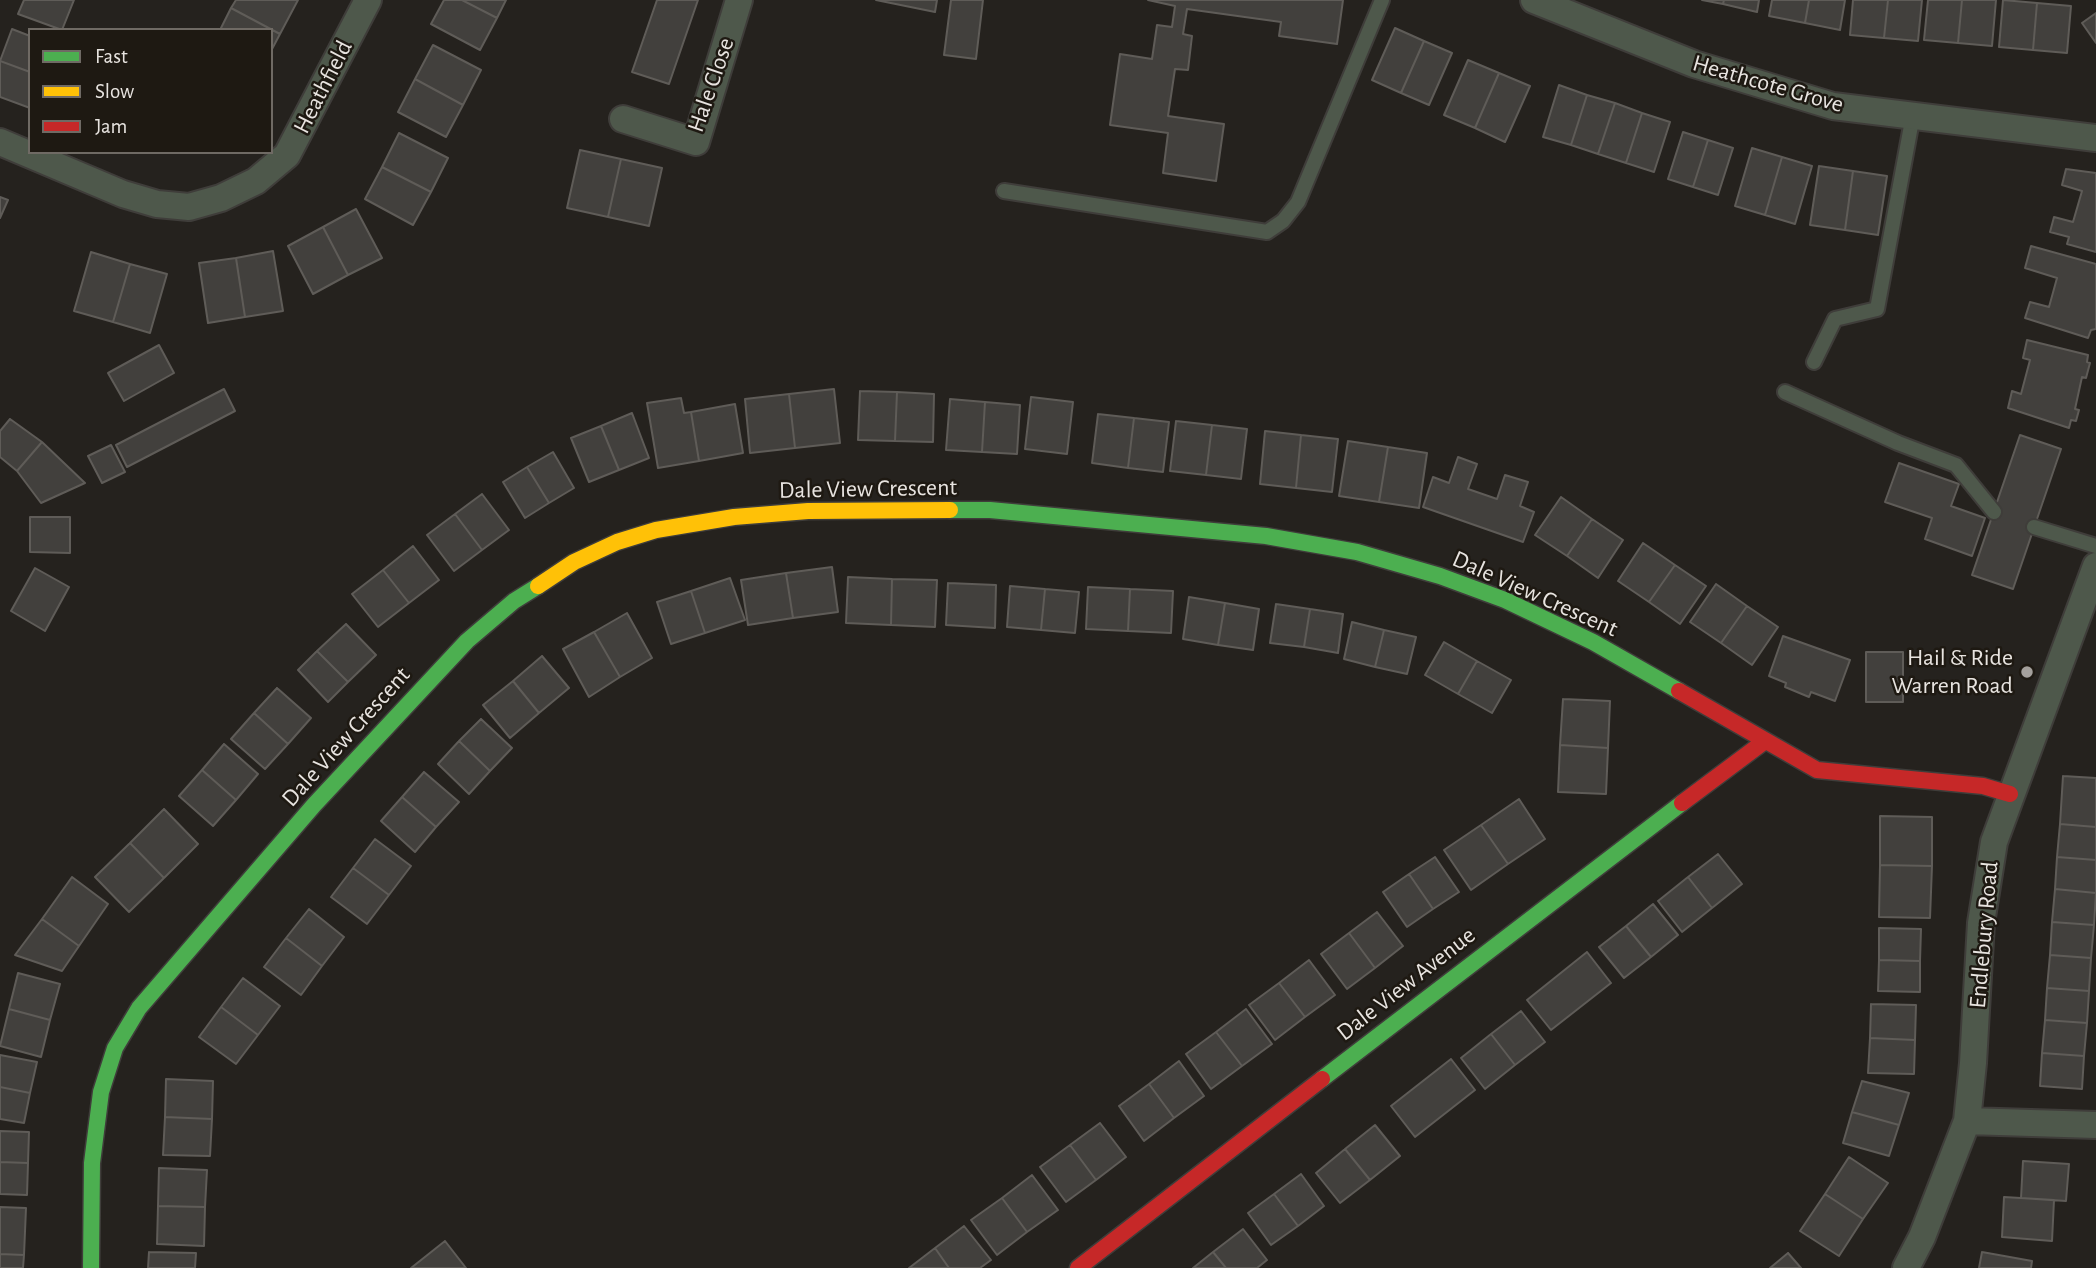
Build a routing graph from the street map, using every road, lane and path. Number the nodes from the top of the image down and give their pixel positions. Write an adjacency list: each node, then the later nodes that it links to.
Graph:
1 (368, 0): 10 (street, Heathfield)
2 (739, 0): 6 (street, Hale Close)
3 (1382, 0): 11 (lane)
4 (1534, 0): 5 (street, Heathcote Grove)
5 (1913, 115): 7 (street, Heathcote Grove); 12 (lane)
6 (623, 119)
7 (2096, 138)
8 (0, 142): 9 (street, Heathfield)
9 (28, 154)
10 (28, 154)
11 (1004, 191)
12 (1814, 362)
13 (1786, 392): 14 (lane)
14 (1994, 512)
15 (2034, 527): 16 (lane)
16 (2096, 546)
17 (2096, 566): 19 (street, Endlebury Road)
18 (1765, 741): 19 (street, Dale View Crescent); 22 (street, Dale View Crescent); 23 (street, Dale View Avenue)
19 (2010, 794): 20 (street, Endlebury Road)
20 (1967, 1121): 21 (street); 24 (street, Endlebury Road)
21 (2096, 1125)
22 (90, 1268)
23 (1078, 1268)
24 (1906, 1268)

